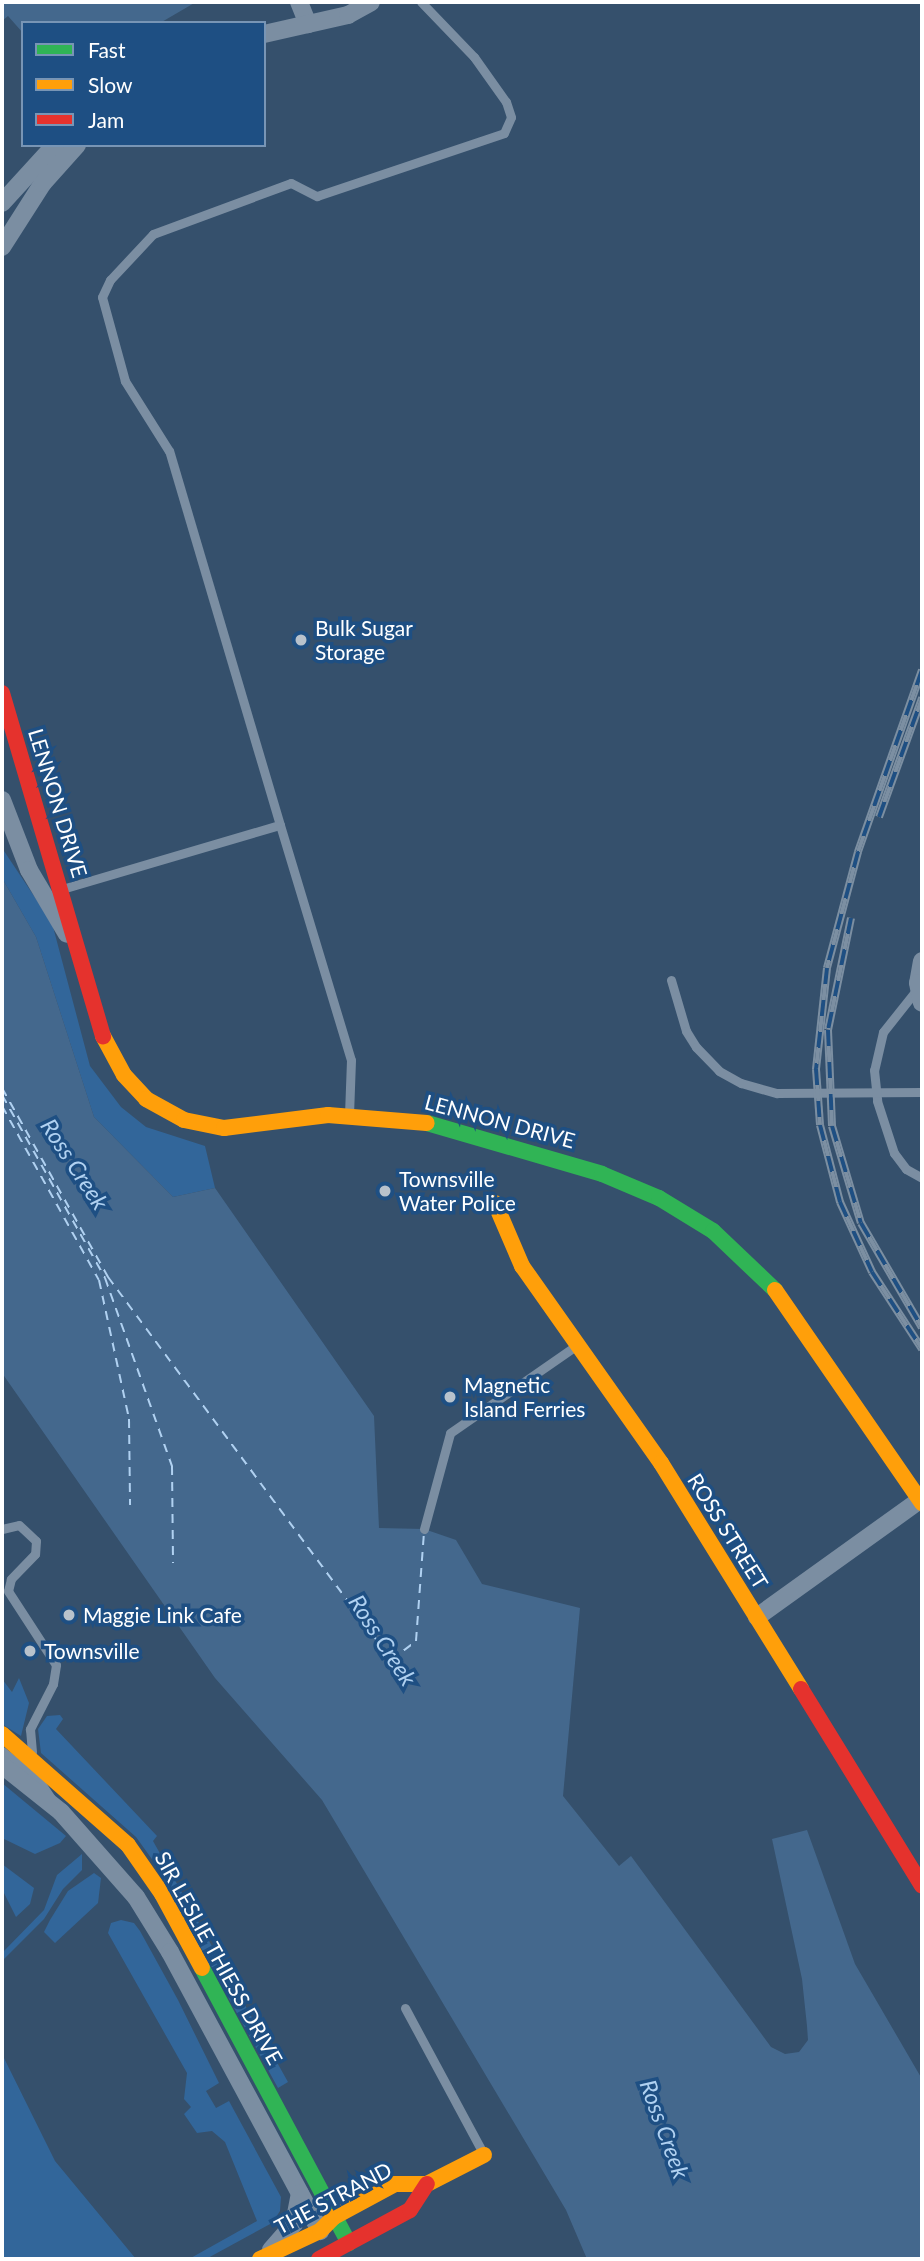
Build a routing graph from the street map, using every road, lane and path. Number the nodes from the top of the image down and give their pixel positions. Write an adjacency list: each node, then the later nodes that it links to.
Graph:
1 (299, 2): 4 (street)
2 (371, 2): 4 (street)
3 (421, 2): 12 (lane)
4 (308, 23): 5 (street)
5 (266, 34)
6 (53, 147): 8 (street)
7 (75, 147): 9 (street)
8 (2, 203)
9 (2, 247)
10 (2, 693): 13 (street, LENNON DRIVE)
11 (2, 800): 14 (street)
12 (280, 825): 13 (lane); 19 (lane)
13 (60, 889): 14 (street, LENNON DRIVE)
14 (78, 951): 19 (street, LENNON DRIVE)
15 (922, 961): 17 (street)
16 (671, 980): 18 (lane)
17 (920, 995): 20 (lane)
18 (922, 1092)
19 (349, 1115): 23 (street, LENNON DRIVE)
20 (922, 1178)
21 (495, 1203): 22 (street, ROSS STREET)
22 (577, 1345): 24 (lane); 27 (street, ROSS STREET)
23 (921, 1501): 27 (street)
24 (424, 1528)
25 (2, 1529): 26 (lane)
26 (6, 1596): 30 (lane)
27 (757, 1617): 33 (street, ROSS STREET)
28 (2, 1734): 30 (street, SIR LESLIE THIESS DRIVE)
29 (2, 1751): 32 (lane)
30 (36, 1763): 38 (street, SIR LESLIE THIESS DRIVE)
31 (2, 1765): 32 (street, SIR LESLIE THIESS DRIVE)
32 (61, 1812): 37 (street, SIR LESLIE THIESS DRIVE)
33 (922, 1886)
34 (405, 2008): 35 (lane)
35 (484, 2155): 36 (street, THE STRAND)
36 (426, 2184): 38 (street, THE STRAND); 40 (street, THE STRAND)
37 (300, 2193): 39 (street, SIR LESLIE THIESS DRIVE); 42 (street)
38 (334, 2217): 39 (street, THE STRAND); 40 (street, SIR LESLIE THIESS DRIVE)
39 (320, 2231): 41 (street, SIR LESLIE THIESS DRIVE); 42 (street, THE STRAND)
40 (349, 2243): 41 (street, THE STRAND)
41 (325, 2256)
42 (258, 2259)

